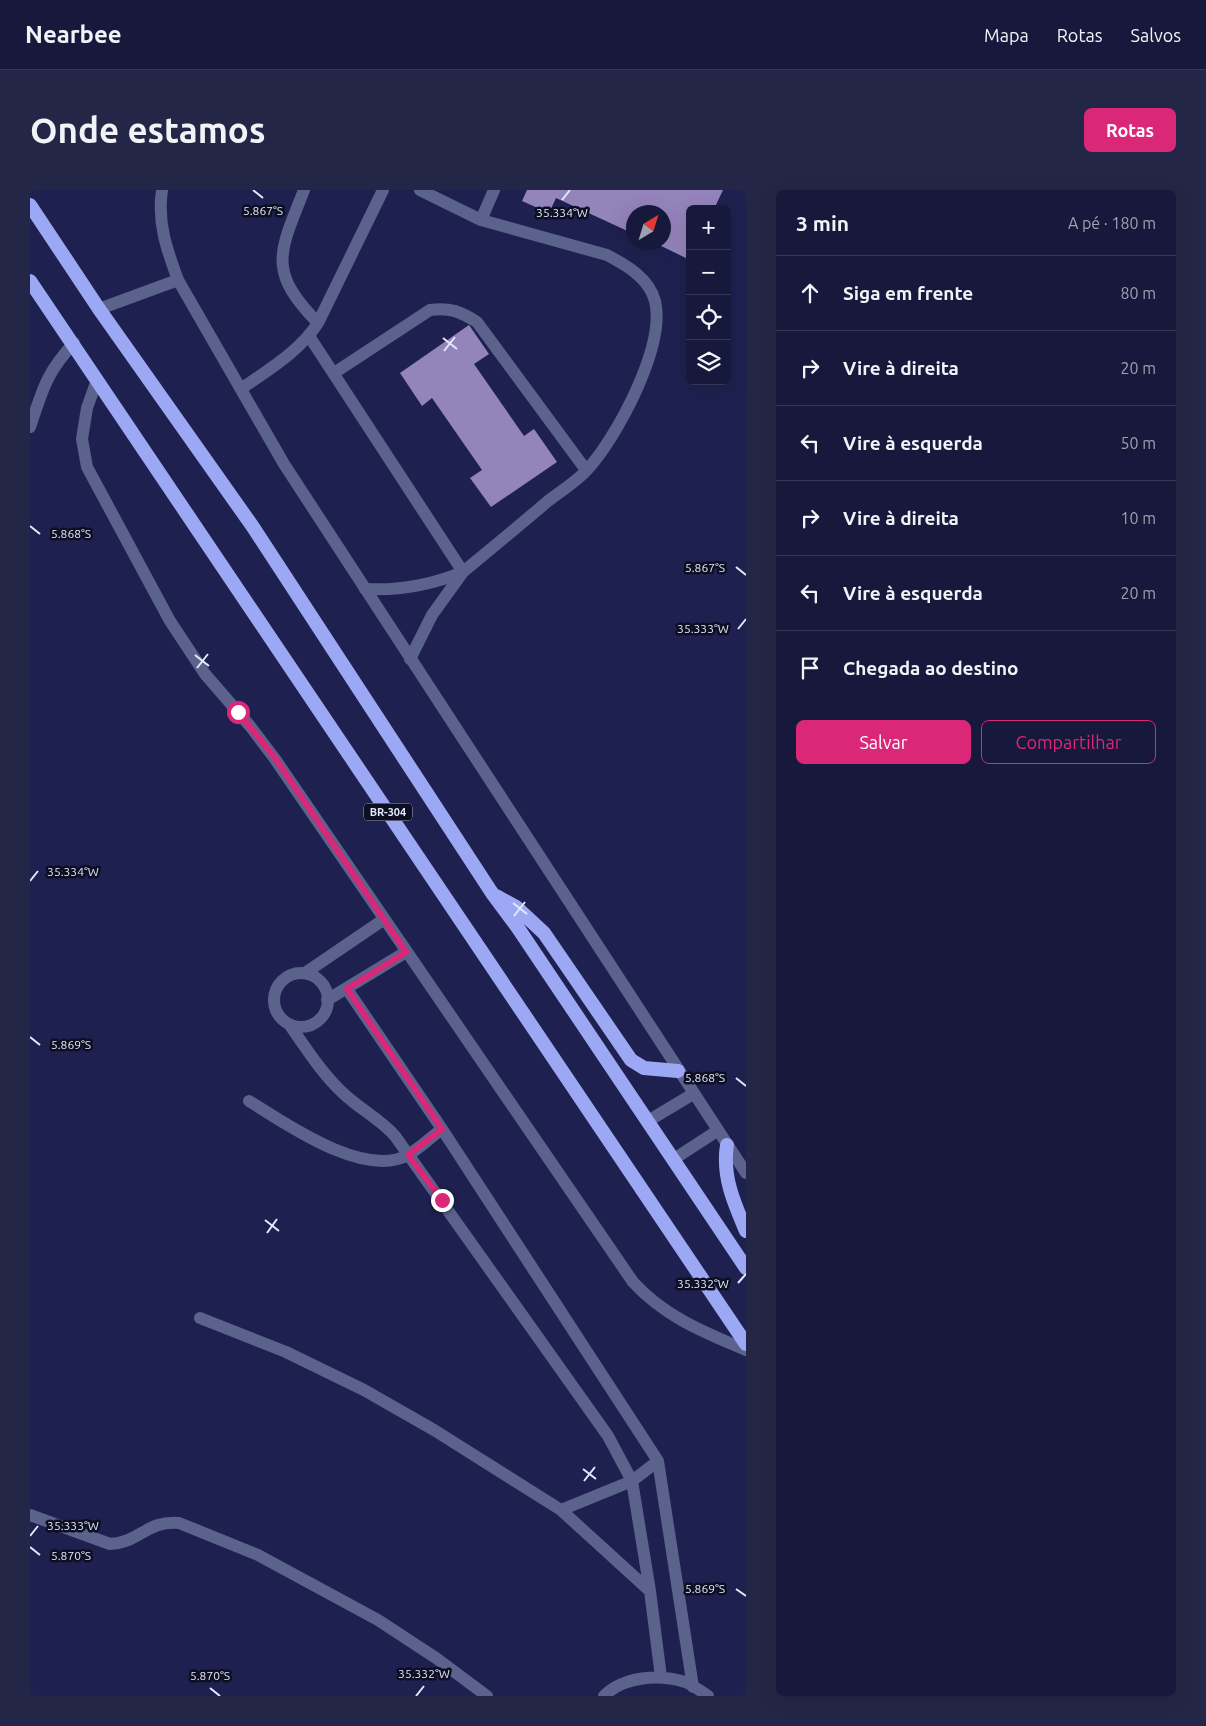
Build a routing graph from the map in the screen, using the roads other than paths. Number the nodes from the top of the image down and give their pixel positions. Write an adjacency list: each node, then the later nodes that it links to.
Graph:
1 (162, 190): 8 (street)
2 (304, 190): 11 (street)
3 (383, 190): 11 (street)
4 (420, 190): 7 (street)
5 (494, 190): 7 (street)
6 (30, 205): 10 (highway, BR-304)
7 (481, 220): 18 (street)
8 (178, 280): 10 (street); 16 (street)
9 (30, 281): 13 (highway, BR-304)
10 (99, 309): 22 (highway, BR-304)
11 (318, 323): 12 (street)
12 (310, 336): 14 (street); 16 (street)
13 (74, 343): 15 (highway, BR-304); 17 (street)
14 (334, 373): 18 (street); 19 (street)
15 (98, 380): 23 (street); 42 (highway, BR-304)
16 (241, 389): 20 (street)
17 (30, 427)
18 (586, 470): 19 (street)
19 (463, 572): 20 (street); 21 (street)
20 (366, 589): 21 (street)
21 (410, 658): 29 (street)
22 (492, 893): 29 (highway); 32 (highway, BR-304)
23 (383, 920): 24 (street); 25 (street)
24 (406, 952): 26 (street); 43 (street)
25 (305, 973): 27 (street); 28 (street)
26 (347, 989): 27 (street); 33 (street)
27 (328, 1000): 28 (street)
28 (289, 1024): 36 (street)
29 (678, 1071): 30 (street)
30 (692, 1094): 32 (street); 34 (street)
31 (249, 1101): 36 (street)
32 (648, 1120): 37 (highway, BR-304)
33 (442, 1129): 36 (street); 44 (street)
34 (718, 1131): 35 (street); 37 (street)
35 (727, 1145): 38 (street); 39 (highway)
36 (408, 1155): 45 (street)
37 (674, 1159): 40 (highway, BR-304)
38 (746, 1173)
39 (746, 1231)
40 (746, 1268)
41 (200, 1318): 46 (street)
42 (746, 1344)
43 (746, 1350)
44 (658, 1461): 45 (street); 50 (street)
45 (632, 1481): 46 (street); 48 (street)
46 (562, 1510): 48 (street)
47 (30, 1516): 51 (street)
48 (650, 1591): 49 (street)
49 (661, 1677): 50 (street); 52 (street)
50 (693, 1687): 53 (street)
51 (487, 1696)
52 (604, 1696)
53 (708, 1696)

